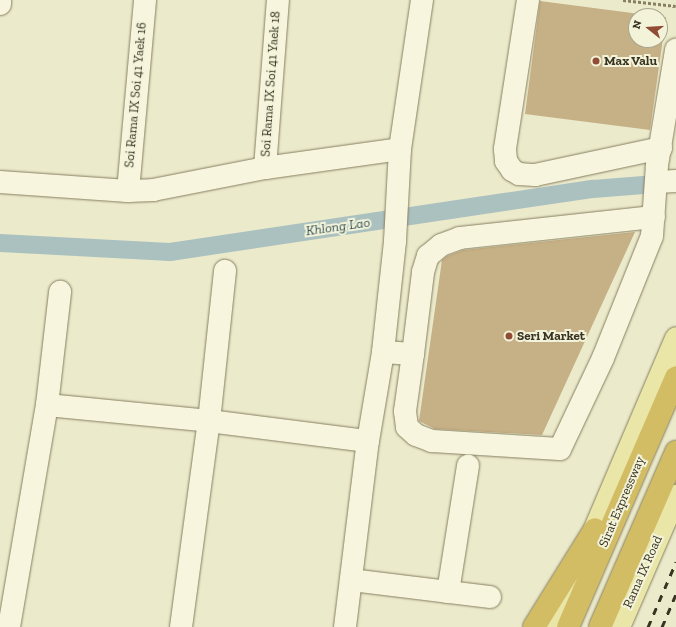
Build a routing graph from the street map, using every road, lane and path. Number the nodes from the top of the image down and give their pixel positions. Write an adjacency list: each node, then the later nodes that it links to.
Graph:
1 (0, 0): 7 (street)
2 (145, 0): 14 (street, Soi Rama IX Soi 41 Yaek 16)
3 (278, 0): 11 (street, Soi Rama IX Soi 41 Yaek 18)
4 (422, 0): 10 (street)
5 (528, 0): 12 (street)
6 (623, 0): 8 (path)
7 (0, 4)
8 (676, 6)
9 (676, 50): 12 (street)
10 (400, 150): 11 (street); 19 (street)
11 (265, 168): 14 (street)
12 (663, 169): 15 (street)
13 (0, 182): 14 (street)
14 (128, 191)
15 (654, 211): 20 (street); 20 (street)
16 (225, 271): 23 (street)
17 (60, 292): 22 (street)
18 (676, 338): 28 (main road)
19 (383, 352): 20 (street); 24 (street)
20 (413, 354)
21 (676, 377): 37 (highway, Sirat Expressway)
22 (47, 405): 23 (street); 32 (street)
23 (209, 421): 24 (street); 33 (street)
24 (368, 440): 29 (street)
25 (676, 452): 38 (highway)
26 (468, 466): 30 (street)
27 (676, 496): 39 (main road, Rama IX Road)
28 (595, 529): 35 (highway); 36 (main road)
29 (351, 580): 30 (street); 34 (street)
30 (448, 592): 31 (street)
31 (490, 597)
32 (9, 627)
33 (181, 627)
34 (345, 627)
35 (534, 627)
36 (553, 627)
37 (568, 627)
38 (600, 627)
39 (619, 627)

